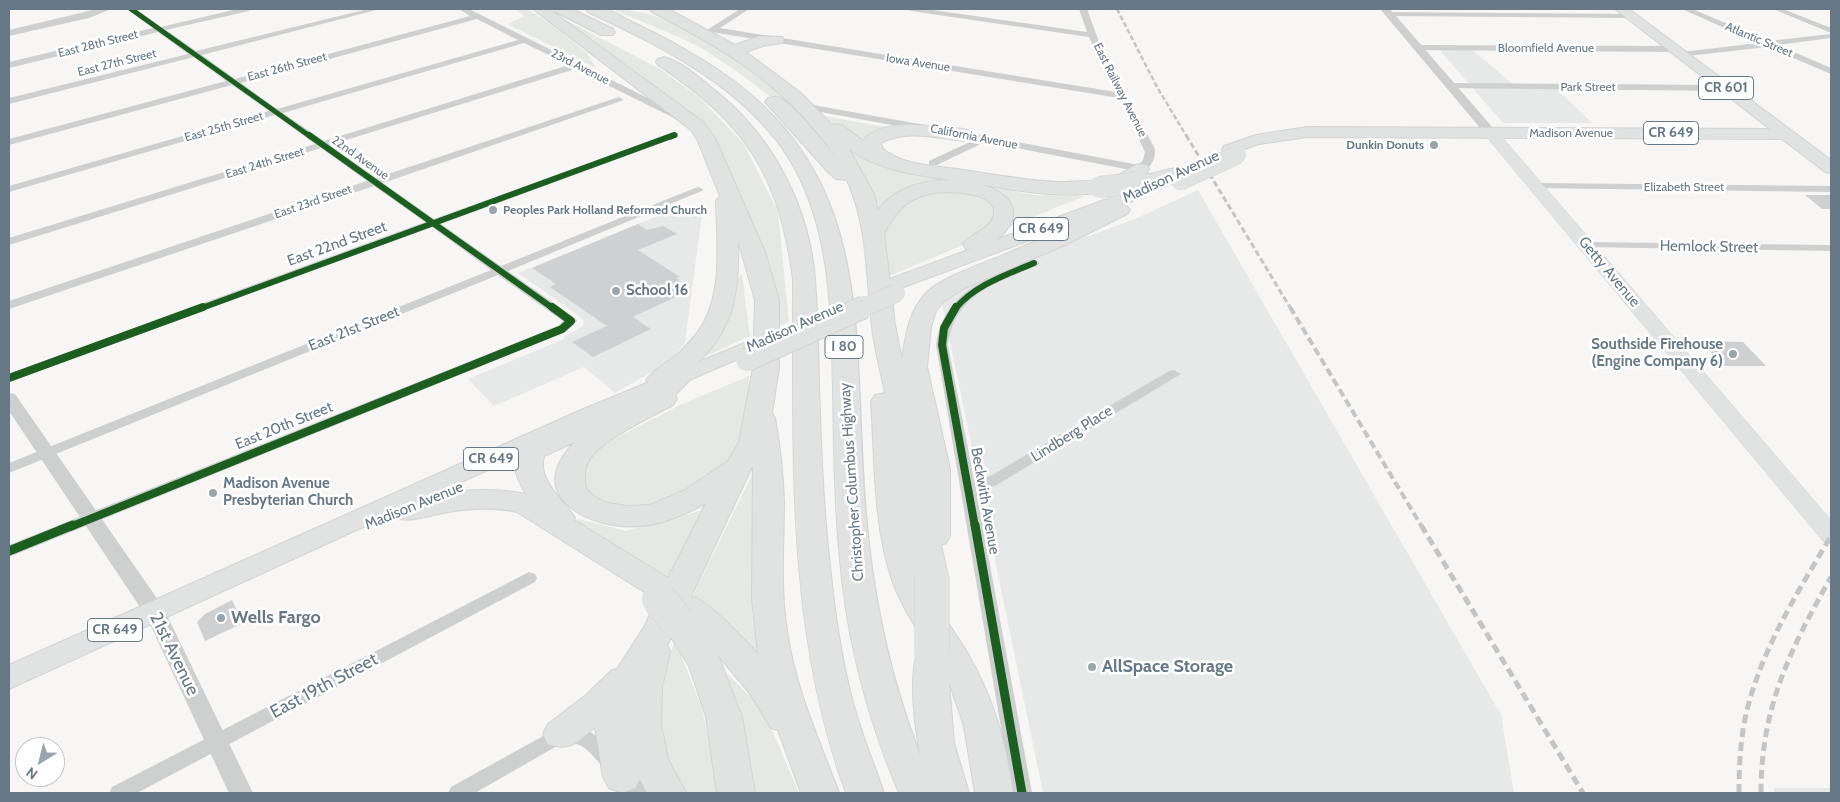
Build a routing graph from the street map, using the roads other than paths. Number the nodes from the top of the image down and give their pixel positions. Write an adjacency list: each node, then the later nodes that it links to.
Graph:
1 (106, 9): 23 (street)
2 (132, 9): 20 (street, 22nd Avenue)
3 (246, 9): 20 (street, East 28th Street)
4 (376, 9): 32 (street, East 27th Street)
5 (463, 9): 19 (street, 23rd Avenue)
6 (540, 9): 44 (highway)
7 (561, 9): 112 (highway, I 80)
8 (593, 9): 113 (highway, Christopher Columbus Highway / I 80)
9 (604, 9): 61 (highway)
10 (640, 9): 21 (highway)
11 (657, 9): 21 (highway)
12 (745, 9): 21 (street)
13 (911, 9): 24 (street)
14 (1083, 9): 24 (street, East Railway Avenue)
15 (1686, 9): 28 (street, Atlantic Street)
16 (1777, 9): 22 (street)
17 (1388, 11): 18 (street); 29 (street, Getty Avenue)
18 (1625, 12): 31 (main road, CR 601)
19 (478, 16): 26 (street, 23rd Avenue); 36 (street, East 26th Street)
20 (160, 29): 32 (street, 22nd Avenue); 33 (street, East 28th Street)
21 (703, 29): 27 (street, Iowa Avenue); 30 (highway)
22 (1831, 30)
23 (9, 33)
24 (1093, 35): 39 (street, East Railway Avenue)
25 (1831, 36): 28 (street, Bloomfield Avenue)
26 (526, 40): 34 (street, 23rd Avenue); 42 (street, East 25th Street)
27 (776, 40): 30 (highway); 39 (street, Iowa Avenue)
28 (1768, 44): 31 (street, Bloomfield Avenue); 35 (street, Atlantic Street)
29 (1418, 48): 31 (street, Bloomfield Avenue); 37 (street, Getty Avenue)
30 (735, 51): 43 (highway)
31 (1678, 52): 38 (main road, CR 601)
32 (195, 54): 36 (street, 22nd Avenue); 41 (street, East 27th Street)
33 (9, 65)
34 (578, 65): 44 (street, 23rd Avenue); 51 (street, East 24th Street)
35 (1831, 71)
36 (233, 82): 42 (street, 22nd Avenue); 50 (street, East 26th Street)
37 (1451, 86): 38 (street, Park Street); 45 (street, Getty Avenue)
38 (1725, 88): 46 (main road, CR 601)
39 (1122, 96): 56 (street, East Railway Avenue)
40 (619, 100): 57 (street, East 23rd Street)
41 (9, 101)
42 (276, 112): 51 (street, 22nd Avenue); 60 (street, East 25th Street)
43 (811, 112): 48 (street, California Avenue); 52 (highway); 61 (highway)
44 (697, 126): 58 (highway)
45 (1490, 132): 46 (main road, Madison Avenue / CR 649); 55 (main road, Madison Avenue / CR 649, bridge); 59 (main road, Getty Avenue)
46 (1786, 134): 54 (main road, CR 601)
47 (675, 135): 65 (street, East 22nd Street)
48 (963, 135): 49 (street, California Avenue); 52 (highway)
49 (982, 139): 53 (street); 56 (street, California Avenue)
50 (9, 142)
51 (322, 145): 57 (street, 22nd Avenue); 67 (street, East 24th Street)
52 (888, 161): 56 (highway, bridge)
53 (932, 162)
54 (1831, 168)
55 (1182, 175): 56 (highway); 64 (main road, Madison Avenue / CR 649); 73 (main road, Madison Avenue / CR 649)
56 (1139, 176): 68 (main road)
57 (374, 182): 65 (street, 22nd Avenue); 74 (street, East 23rd Street)
58 (725, 182): 81 (highway); 84 (highway)
59 (1536, 186): 62 (street, Elizabeth Street); 69 (main road, Getty Avenue)
60 (9, 189)
61 (862, 189): 66 (highway)
62 (1831, 189)
63 (700, 190): 72 (street, East 21st Street)
64 (1120, 210): 73 (main road, Madison Avenue / CR 649); 96 (highway)
65 (432, 224): 72 (street, 22nd Avenue); 80 (street, East 22nd Street)
66 (874, 232): 68 (highway); 77 (highway)
67 (9, 242)
68 (974, 244): 73 (main road)
69 (1586, 245): 70 (street, Hemlock Street); 93 (main road, Getty Avenue)
70 (1831, 248)
71 (1034, 263): 89 (street, Beckwith Avenue)
72 (499, 271): 75 (street, 22nd Avenue); 85 (street, East 21st Street)
73 (895, 288): 76 (main road, Madison Avenue / CR 649, bridge)
74 (9, 305)
75 (568, 325): 91 (street, East 20th Street)
76 (747, 354): 79 (main road, Madison Avenue / CR 649); 83 (main road, Madison Avenue / CR 649)
77 (887, 354): 96 (highway); 115 (highway)
78 (1174, 374): 89 (street, Lindberg Place)
79 (681, 376): 81 (main road, Madison Avenue / CR 649); 86 (highway)
80 (9, 378)
81 (637, 394): 95 (main road, Madison Avenue / CR 649)
82 (9, 398): 85 (street, 21st Avenue)
83 (664, 400): 86 (main road, Madison Avenue / CR 649); 87 (highway)
84 (760, 405): 87 (highway); 104 (highway)
85 (46, 453): 88 (street, East 21st Street); 91 (street, 21st Avenue)
86 (528, 459): 90 (main road, Madison Avenue / CR 649); 92 (highway)
87 (739, 466): 98 (highway)
88 (9, 468)
89 (968, 484): 116 (street, Beckwith Avenue)
90 (404, 511): 92 (highway); 95 (main road, Madison Avenue / CR 649)
91 (92, 518): 94 (street, East 20th Street); 99 (street, 21st Avenue)
92 (571, 530): 98 (highway)
93 (1831, 535)
94 (9, 550)
95 (249, 570): 99 (main road, Madison Avenue / CR 649)
96 (932, 576): 114 (highway, bridge)
97 (529, 578): 103 (street, East 19th Street)
98 (669, 610): 100 (highway); 104 (highway); 109 (highway); 110 (highway)
99 (154, 613): 101 (main road, Madison Avenue / CR 649); 103 (street, 21st Avenue)
100 (632, 672): 102 (highway); 105 (highway)
101 (9, 678)
102 (561, 734): 105 (street); 108 (street)
103 (217, 743): 106 (street, East 19th Street); 107 (street, 21st Avenue)
104 (800, 746): 111 (highway)
105 (628, 785)
106 (119, 793)
107 (241, 793)
108 (458, 793)
109 (667, 793)
110 (736, 793)
111 (820, 793)
112 (865, 793)
113 (918, 793)
114 (950, 793)
115 (994, 793)
116 (1022, 793)

